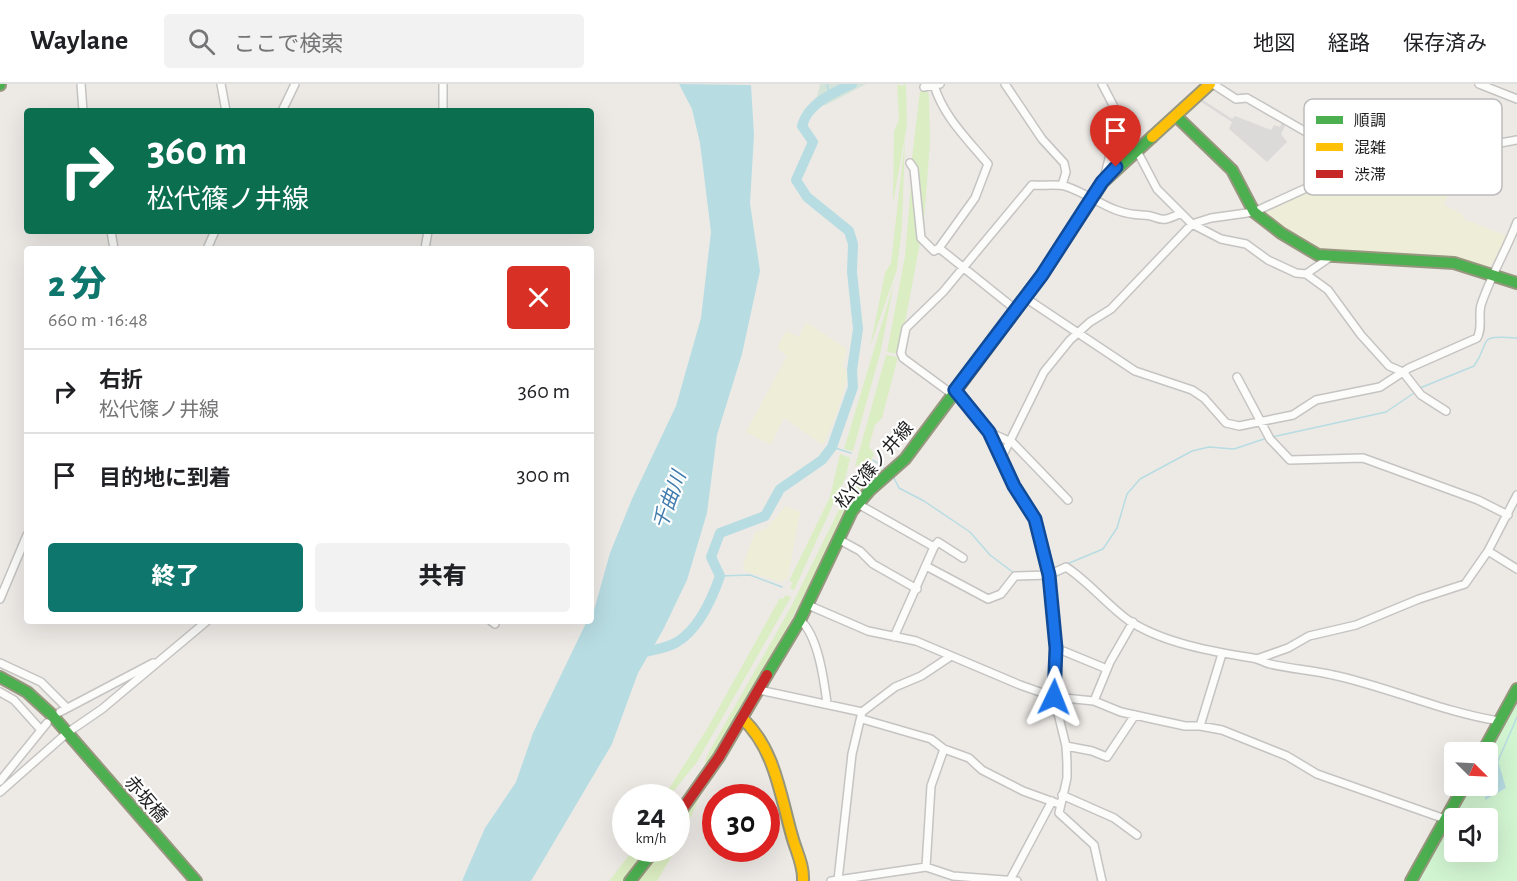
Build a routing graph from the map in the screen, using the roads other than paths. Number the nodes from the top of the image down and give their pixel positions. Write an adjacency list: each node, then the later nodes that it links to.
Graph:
1 (81, 84): 13 (street)
2 (221, 84): 14 (street)
3 (295, 84): 15 (street)
4 (443, 84): 16 (street)
5 (1005, 84): 24 (street)
6 (1102, 84): 12 (street)
7 (1211, 84): 17 (main road, 松代篠ノ井線); 18 (street)
8 (1479, 84): 11 (street)
9 (937, 85): 10 (street); 31 (street)
10 (924, 87)
11 (1517, 99)
12 (1113, 107): 21 (street); 23 (street)
13 (83, 108)
14 (225, 108)
15 (283, 108)
16 (443, 108)
17 (1176, 116): 21 (main road, 松代篠ノ井線); 27 (main road)
18 (1304, 131)
19 (1517, 140): 20 (street)
20 (1502, 143)
21 (1136, 150): 23 (main road, 松代篠ノ井線); 28 (street)
22 (910, 164): 31 (street)
23 (1102, 182): 26 (main road, 松代篠ノ井線)
24 (1062, 185): 26 (street); 33 (street)
25 (1304, 189): 27 (street)
26 (1092, 197): 28 (street); 37 (main road, 松代篠ノ井線)
27 (1254, 212): 30 (street); 32 (main road)
28 (1181, 213): 30 (street)
29 (1517, 222): 35 (street)
30 (1192, 224): 34 (street); 39 (street)
31 (939, 248): 33 (street)
32 (1329, 258): 34 (street); 35 (main road)
33 (963, 269): 38 (street); 42 (street)
34 (1306, 274): 40 (street)
35 (1491, 274): 36 (main road); 40 (street)
36 (1517, 283)
37 (1024, 297): 38 (main road, 松代篠ノ井線); 39 (street)
38 (1015, 309): 42 (main road, 松代篠ノ井線)
39 (1077, 334): 44 (street); 46 (street)
40 (1404, 372): 43 (street); 44 (street)
41 (1238, 377): 44 (street)
42 (954, 392): 45 (street); 50 (main road, 松代篠ノ井線)
43 (1446, 411)
44 (1262, 423): 51 (street)
45 (989, 432): 46 (street); 47 (street)
46 (1010, 440): 47 (street); 49 (street)
47 (1002, 457): 59 (street)
48 (1517, 495): 51 (street)
49 (1068, 500)
50 (858, 504): 52 (main road, 松代篠ノ井線); 54 (street)
51 (1508, 515): 55 (street)
52 (838, 539): 60 (street); 62 (main road, 松代篠ノ井線)
53 (24, 542): 61 (street)
54 (934, 547): 56 (street); 57 (street)
55 (1488, 551): 58 (street); 71 (street)
56 (963, 558)
57 (926, 566): 59 (street); 60 (street)
58 (1517, 569)
59 (1049, 575): 64 (street); 67 (street)
60 (917, 589): 66 (street)
61 (0, 599)
62 (808, 605): 63 (main road, 松代篠ノ井線); 66 (street)
63 (800, 620): 76 (main road, 松代篠ノ井線); 80 (street)
64 (1133, 622): 68 (street); 73 (street)
65 (203, 624): 70 (street)
66 (894, 637): 69 (street)
67 (1056, 648): 73 (street); 78 (street)
68 (1222, 654): 71 (street); 88 (street)
69 (951, 656): 78 (street); 83 (street)
70 (162, 658): 81 (street); 90 (street)
71 (1257, 658): 86 (street)
72 (0, 663): 81 (street)
73 (1107, 669): 79 (street)
74 (0, 677): 90 (main road)
75 (1517, 689): 86 (main road)
76 (759, 690): 80 (street); 85 (main road, 松代篠ノ井線)
77 (0, 692): 89 (street)
78 (1054, 697): 79 (street); 92 (street)
79 (1094, 701): 84 (street)
80 (827, 703): 83 (street)
81 (67, 708): 82 (street)
82 (60, 712)
83 (862, 715): 93 (street); 105 (street)
84 (1135, 715): 88 (street); 92 (street)
85 (742, 718): 97 (main road, 松代篠ノ井線); 109 (main road)
86 (1499, 721): 91 (main road)
87 (47, 723): 89 (street)
88 (1200, 726): 99 (street)
89 (41, 730): 94 (street)
90 (69, 735): 95 (street); 107 (main road, 赤坂橋)
91 (1488, 742)
92 (1066, 746): 96 (street)
93 (944, 749): 98 (street); 103 (street)
94 (0, 781)
95 (0, 792)
96 (1062, 795): 98 (street); 101 (street)
97 (690, 798)
98 (1056, 802): 106 (street); 110 (street)
99 (1444, 819)
100 (1444, 821): 111 (main road)
101 (1137, 835)
102 (644, 862): 108 (main road)
103 (926, 867): 104 (street); 106 (street)
104 (868, 878): 105 (street)
105 (835, 880)
106 (1014, 880)
107 (196, 881)
108 (630, 881)
109 (803, 881)
110 (1102, 881)
111 (1411, 881)

